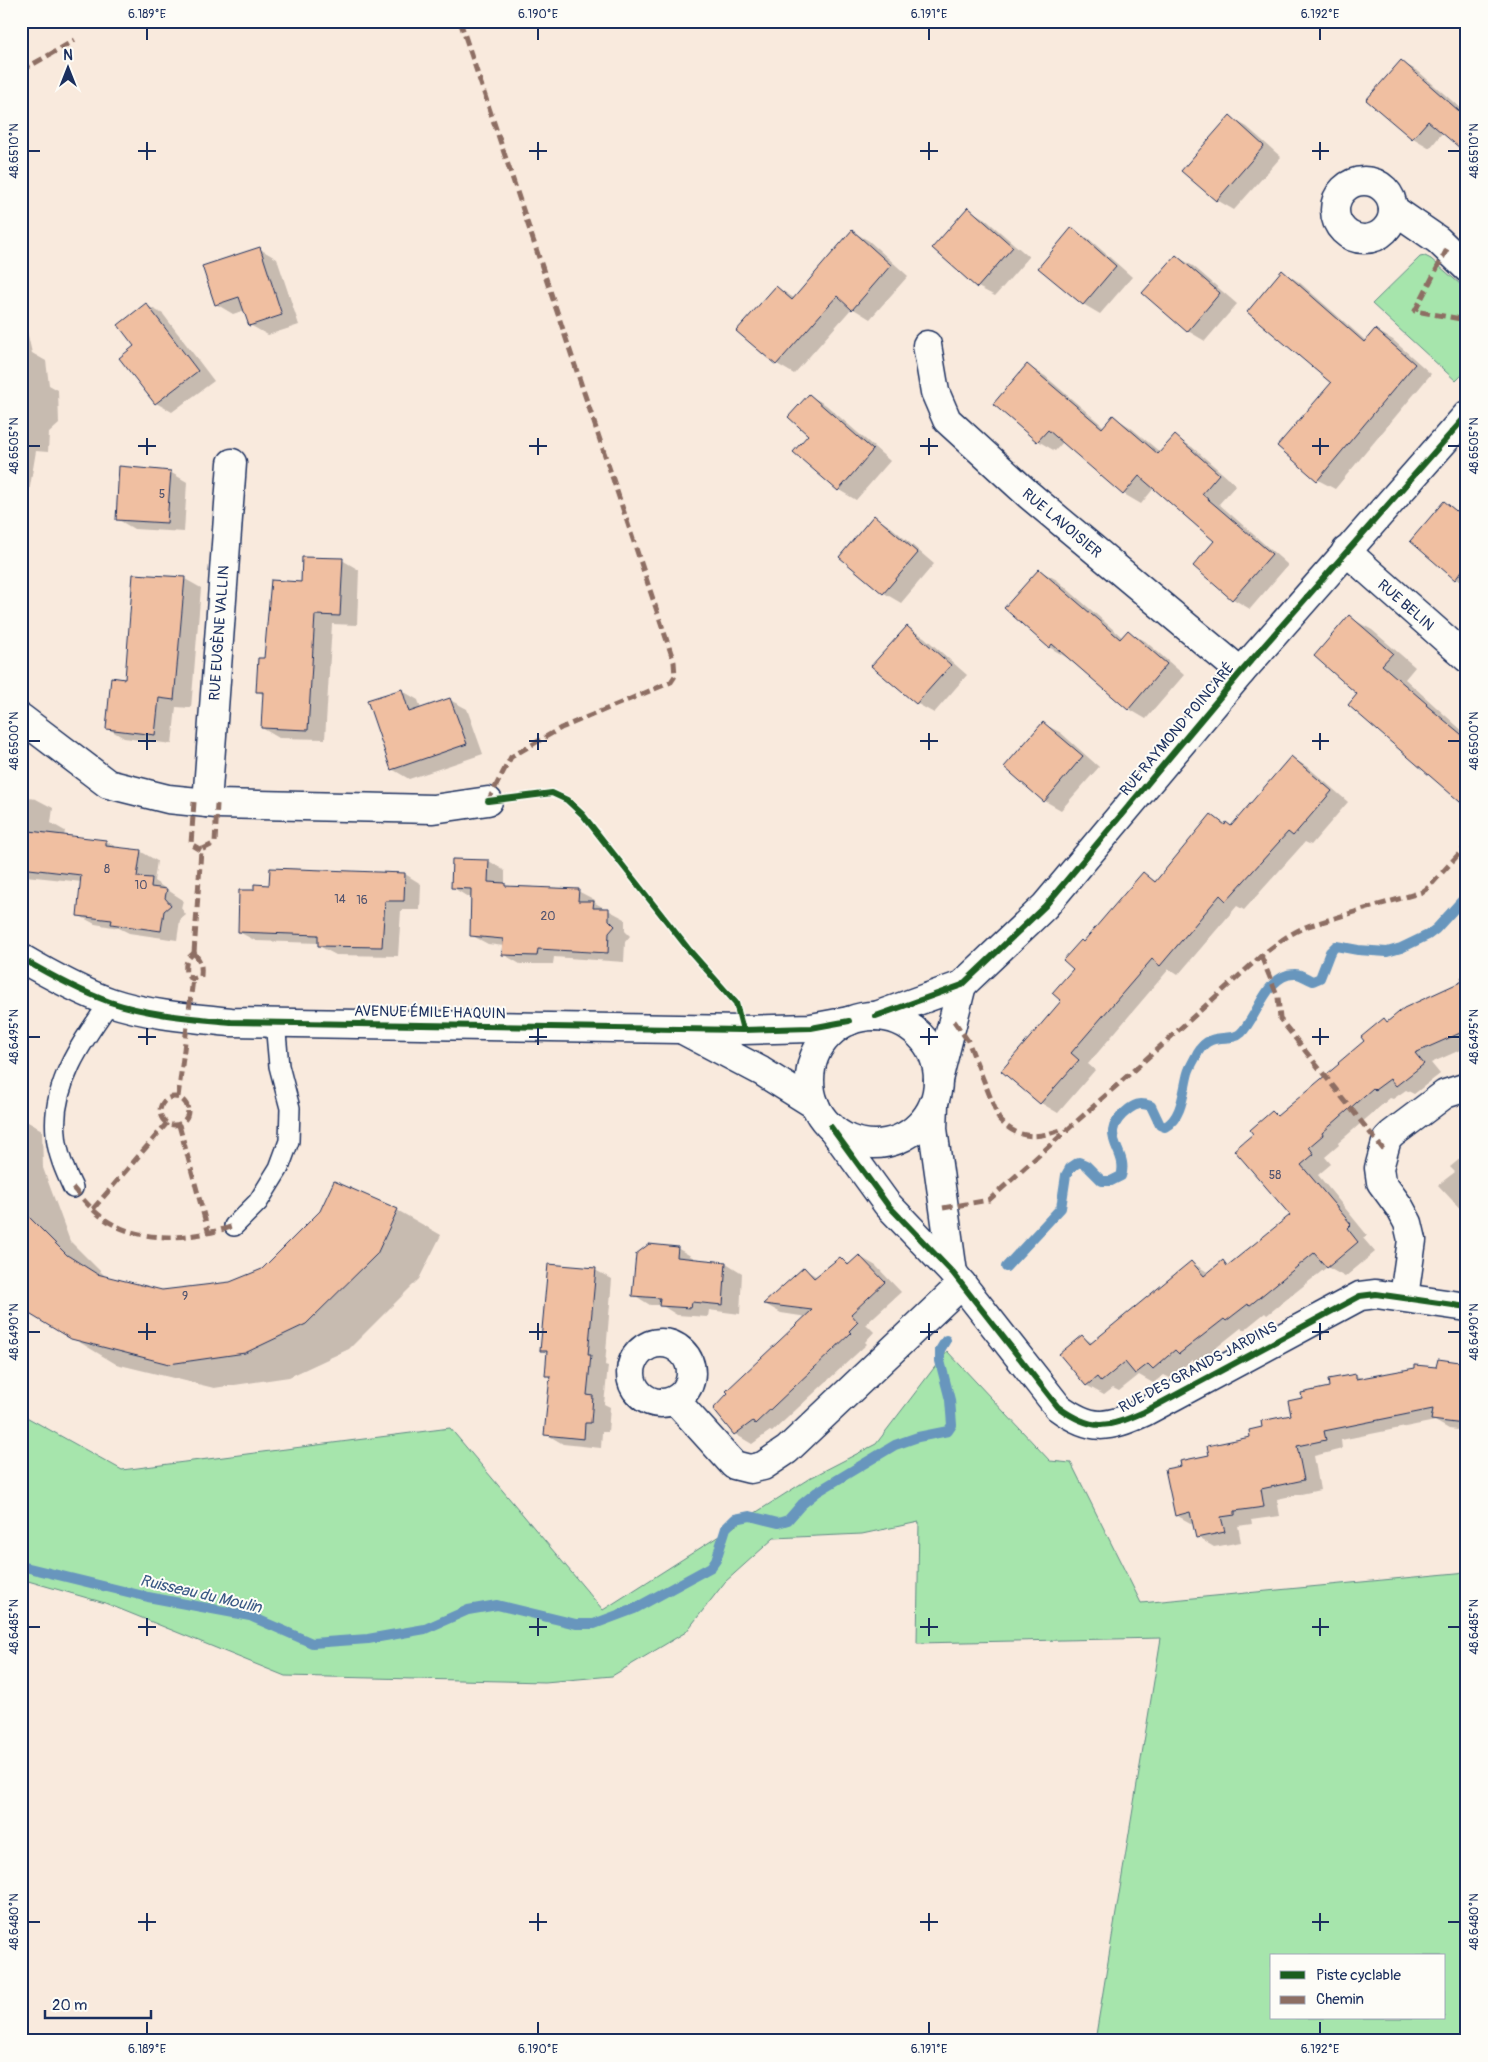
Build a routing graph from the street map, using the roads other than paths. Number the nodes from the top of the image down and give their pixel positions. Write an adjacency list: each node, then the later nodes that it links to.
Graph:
1 (1394, 209): 2 (street)
2 (1467, 268)
3 (927, 345): 8 (street, RUE LAVOISIER)
4 (1467, 415): 6 (street, RUE RAYMOND POINCARÉ)
5 (232, 463): 11 (street, RUE EUGÈNE VALLIN)
6 (1346, 551): 7 (street, RUE BELIN); 8 (street, RUE RAYMOND POINCARÉ)
7 (1467, 658)
8 (1240, 672): 13 (street, RUE RAYMOND POINCARÉ)
9 (21, 718): 11 (street)
10 (488, 801): 11 (street)
11 (207, 804)
12 (21, 958): 14 (street, AVENUE ÉMILE HAQUIN)
13 (962, 985): 15 (street, RUE RAYMOND POINCARÉ); 20 (street)
14 (110, 1002): 17 (street, AVENUE ÉMILE HAQUIN); 23 (lane)
15 (876, 1016): 16 (street); 20 (street)
16 (850, 1021): 18 (street, AVENUE ÉMILE HAQUIN); 21 (street)
17 (274, 1022): 18 (street, AVENUE ÉMILE HAQUIN); 24 (lane)
18 (682, 1029): 21 (street, AVENUE ÉMILE HAQUIN)
19 (1467, 1087): 26 (street)
20 (936, 1092): 22 (street); 25 (street, RUE DES GRANDS JARDINS)
21 (815, 1105): 22 (street)
22 (831, 1128): 25 (street, RUE DES GRANDS JARDINS)
23 (73, 1188)
24 (234, 1226)
25 (958, 1279): 26 (street, RUE DES GRANDS JARDINS); 28 (street)
26 (1404, 1298): 27 (street, RUE DES GRANDS JARDINS)
27 (1467, 1307)
28 (676, 1401)

